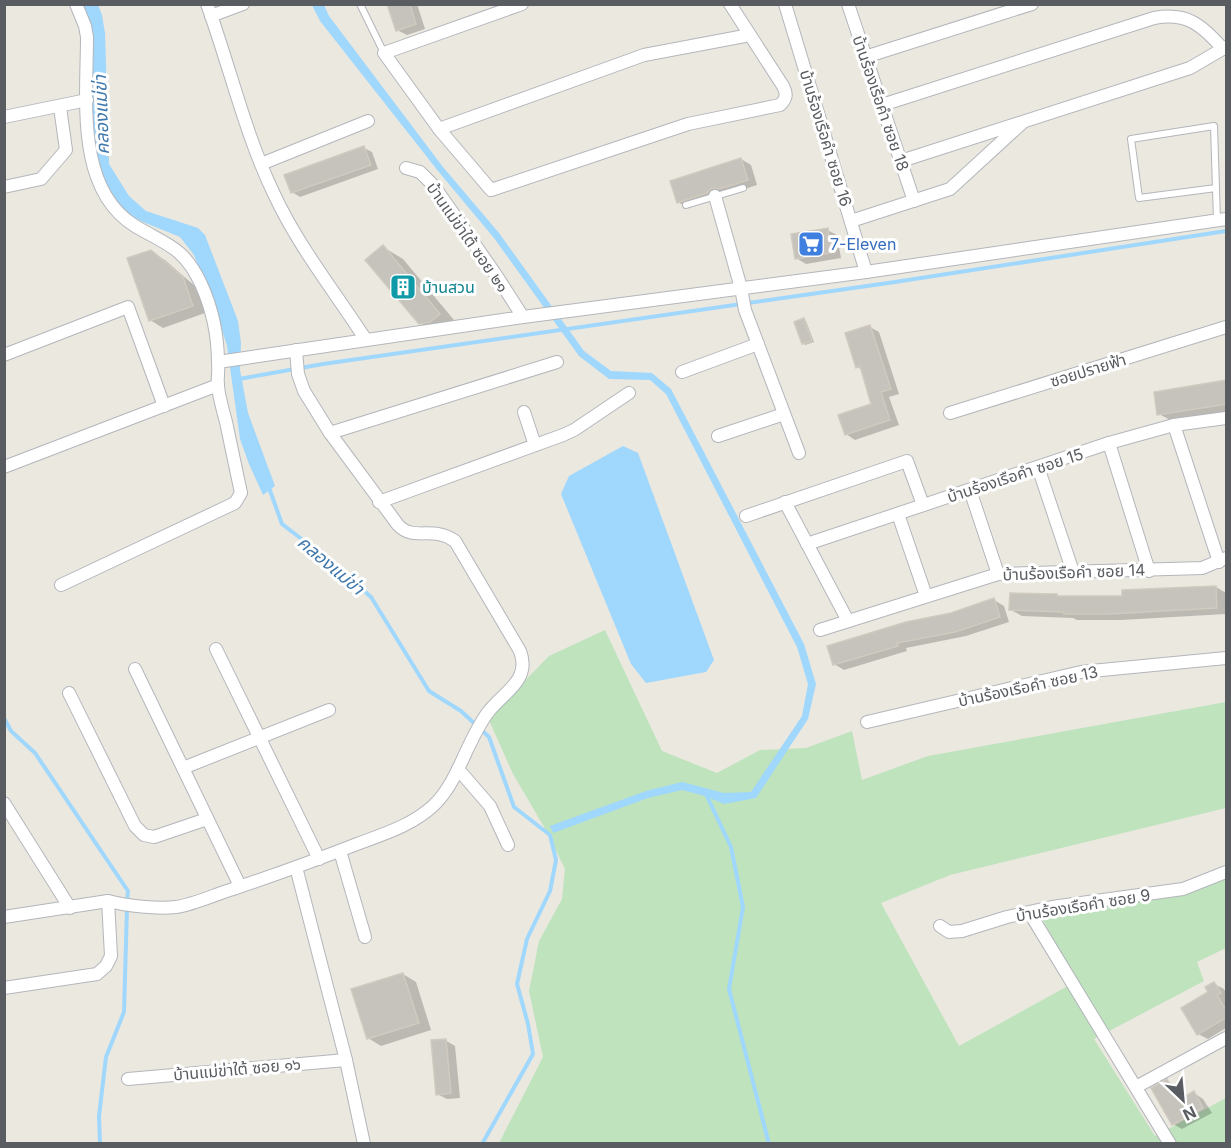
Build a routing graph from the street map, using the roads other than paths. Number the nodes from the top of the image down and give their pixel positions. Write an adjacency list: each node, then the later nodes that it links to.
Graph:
1 (76, 4): 14 (street)
2 (243, 4): 9 (street)
3 (360, 4): 12 (lane)
4 (522, 4): 12 (street)
5 (729, 4): 10 (street)
6 (785, 4): 31 (street, บ้านร้องเรือคำ ซอย 16)
7 (848, 4): 13 (street, บ้านร้องเรือคำ ซอย 18)
8 (1032, 4): 13 (street)
9 (209, 10): 22 (street)
10 (750, 36): 20 (street); 20 (street)
11 (1225, 48): 15 (street); 19 (street)
12 (384, 53): 20 (street)
13 (866, 57): 15 (street, บ้านร้องเรือคำ ซอย 18)
14 (87, 100): 16 (street); 39 (street)
15 (882, 105): 21 (street, บ้านร้องเรือคำ ซอย 18)
16 (60, 107): 17 (street); 24 (street)
17 (4, 117)
18 (368, 121): 22 (street)
19 (1025, 121): 21 (street); 28 (street)
20 (439, 129)
21 (900, 161): 28 (street, บ้านร้องเรือคำ ซอย 18)
22 (261, 164): 36 (street)
23 (406, 168): 34 (street, บ้านแม่ข่าใต้ ซอย ๒๑)
24 (4, 187)
25 (743, 188): 27 (lane)
26 (1216, 188): 26 (lane); 30 (lane)
27 (715, 196): 29 (lane); 33 (street)
28 (914, 201): 31 (street)
29 (686, 205)
30 (1222, 219): 32 (street)
31 (851, 221): 32 (street, บ้านร้องเรือคำ ซอย 16)
32 (866, 272): 33 (street)
33 (741, 288): 34 (street); 37 (street)
34 (523, 317): 36 (street)
35 (1227, 327): 48 (street, ซอยปรายฟ้า)
36 (366, 340): 41 (street)
37 (758, 344): 42 (street); 47 (street)
38 (4, 355): 45 (street)
39 (218, 362): 41 (street); 43 (street)
40 (557, 362): 51 (street)
41 (297, 363): 51 (street)
42 (682, 372)
43 (218, 385): 45 (street); 69 (street)
44 (629, 393): 54 (street)
45 (164, 406): 56 (street)
46 (524, 412): 54 (street)
47 (784, 414): 52 (street); 55 (street)
48 (950, 414)
49 (1227, 418): 50 (street, บ้านร้องเรือคำ ซอย 15)
50 (1174, 425): 53 (street, บ้านร้องเรือคำ ซอย 15); 65 (street)
51 (330, 433): 59 (street)
52 (718, 436)
53 (1109, 443): 57 (street, บ้านร้องเรือคำ ซอย 15); 66 (street)
54 (535, 445): 59 (street)
55 (799, 453)
56 (4, 467)
57 (1038, 467): 58 (street, บ้านร้องเรือคำ ซอย 15); 67 (street)
58 (970, 490): 61 (street, บ้านร้องเรือคำ ซอย 15); 68 (street)
59 (379, 502): 81 (street)
60 (785, 502): 61 (street); 63 (street); 64 (street)
61 (923, 506): 62 (street, บ้านร้องเรือคำ ซอย 15)
62 (898, 514): 64 (street, บ้านร้องเรือคำ ซอย 15); 70 (street)
63 (746, 516)
64 (807, 544): 71 (street)
65 (1223, 560): 66 (street, บ้านร้องเรือคำ ซอย 14)
66 (1149, 570): 67 (street, บ้านร้องเรือคำ ซอย 14)
67 (1073, 572): 68 (street, บ้านร้องเรือคำ ซอย 14)
68 (998, 574): 70 (street, บ้านร้องเรือคำ ซอย 14)
69 (61, 585)
70 (926, 596): 71 (street, บ้านร้องเรือคำ ซอย 14)
71 (848, 621): 72 (street, บ้านร้องเรือคำ ซอย 14)
72 (820, 630)
73 (216, 649): 79 (street)
74 (1227, 658): 78 (street, บ้านร้องเรือคำ ซอย 13)
75 (135, 669): 80 (street)
76 (69, 693): 83 (street)
77 (329, 710): 79 (street)
78 (867, 722)
79 (259, 738): 80 (street); 86 (street)
80 (183, 768): 83 (street)
81 (458, 769): 84 (street); 85 (street)
82 (4, 803): 91 (street)
83 (207, 819): 89 (street)
84 (508, 845)
85 (340, 851): 86 (street); 95 (street)
86 (319, 859): 87 (street)
87 (296, 867): 89 (street); 98 (street)
88 (1227, 872): 94 (street, บ้านร้องเรือคำ ซอย 9)
89 (240, 886): 90 (street)
90 (108, 902): 91 (street); 96 (street)
91 (70, 908): 92 (street)
92 (4, 917)
93 (1034, 920): 100 (street)
94 (940, 926)
95 (365, 937)
96 (4, 988)
97 (1227, 1038): 100 (street)
98 (346, 1060): 99 (street, บ้านแม่ข่าใต้ ซอย ๑๖); 101 (street)
99 (128, 1079)
100 (1136, 1086): 102 (street)
101 (364, 1143)
102 (1170, 1143)

